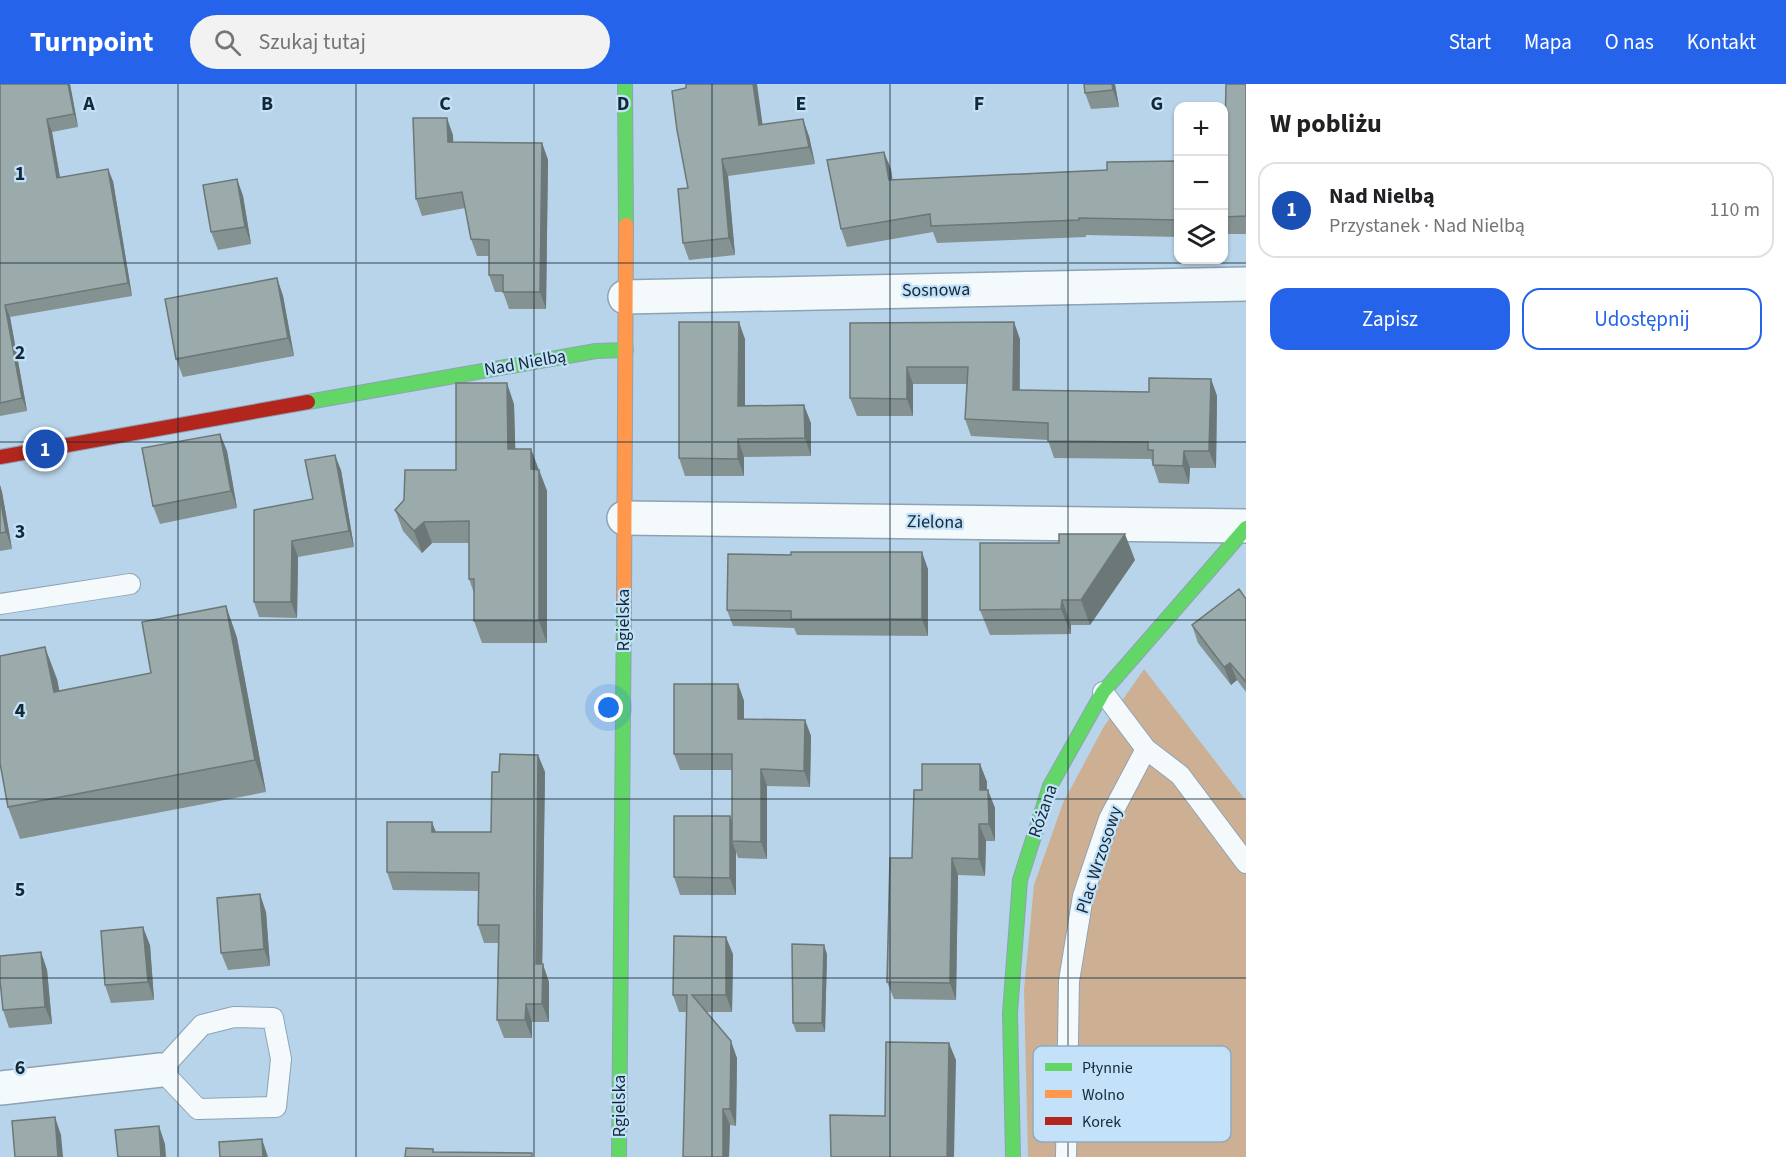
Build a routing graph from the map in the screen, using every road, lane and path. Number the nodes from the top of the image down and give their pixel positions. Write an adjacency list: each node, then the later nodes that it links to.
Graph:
1 (625, 84): 3 (street, Rgielska)
2 (1246, 284): 3 (street, Sosnowa)
3 (625, 297): 4 (street, Rgielska)
4 (626, 350): 5 (street, Nad Nielbą); 6 (street, Rgielska)
5 (0, 457)
6 (624, 518): 7 (street, Zielona); 17 (street, Rgielska)
7 (1246, 527): 10 (street, Różana)
8 (130, 584): 9 (lane)
9 (0, 604)
10 (1103, 692): 11 (lane); 18 (street, Różana)
11 (1146, 749): 12 (lane); 13 (lane, Plac Wrzosowy)
12 (1246, 863)
13 (1068, 1046)
14 (161, 1070): 14 (lane); 15 (street)
15 (0, 1088)
16 (1066, 1142): 19 (lane, Plac Wrzosowy)
17 (619, 1157)
18 (1013, 1157)
19 (1066, 1157)

